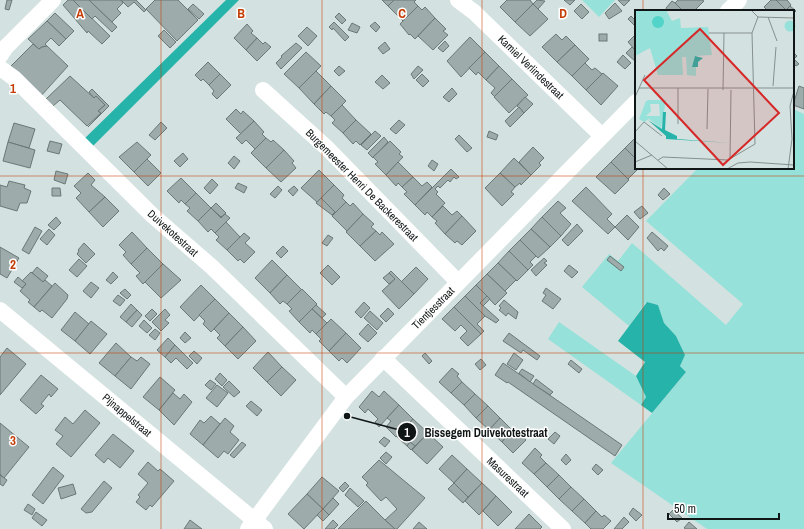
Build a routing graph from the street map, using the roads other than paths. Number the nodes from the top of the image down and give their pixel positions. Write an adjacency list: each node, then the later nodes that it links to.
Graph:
1 (53, 0): 5 (street)
2 (458, 0): 9 (street, Kamiel Verlindestraat)
3 (739, 0): 4 (street)
4 (729, 10)
5 (0, 56)
6 (0, 68): 13 (street, Duivekotestraat)
7 (263, 90): 10 (street, Burgemeester Henri De Backerestraat)
8 (635, 103): 9 (street, Tientjesstraat)
9 (602, 136): 10 (street, Tientjesstraat)
10 (458, 282): 12 (street, Tientjesstraat)
11 (0, 310): 14 (street, Pijnappelstraat)
12 (383, 358): 13 (street, Tientjesstraat); 15 (street, Masurestraat)
13 (346, 397): 14 (street, Tientjesstraat)
14 (256, 526)
15 (563, 529)

